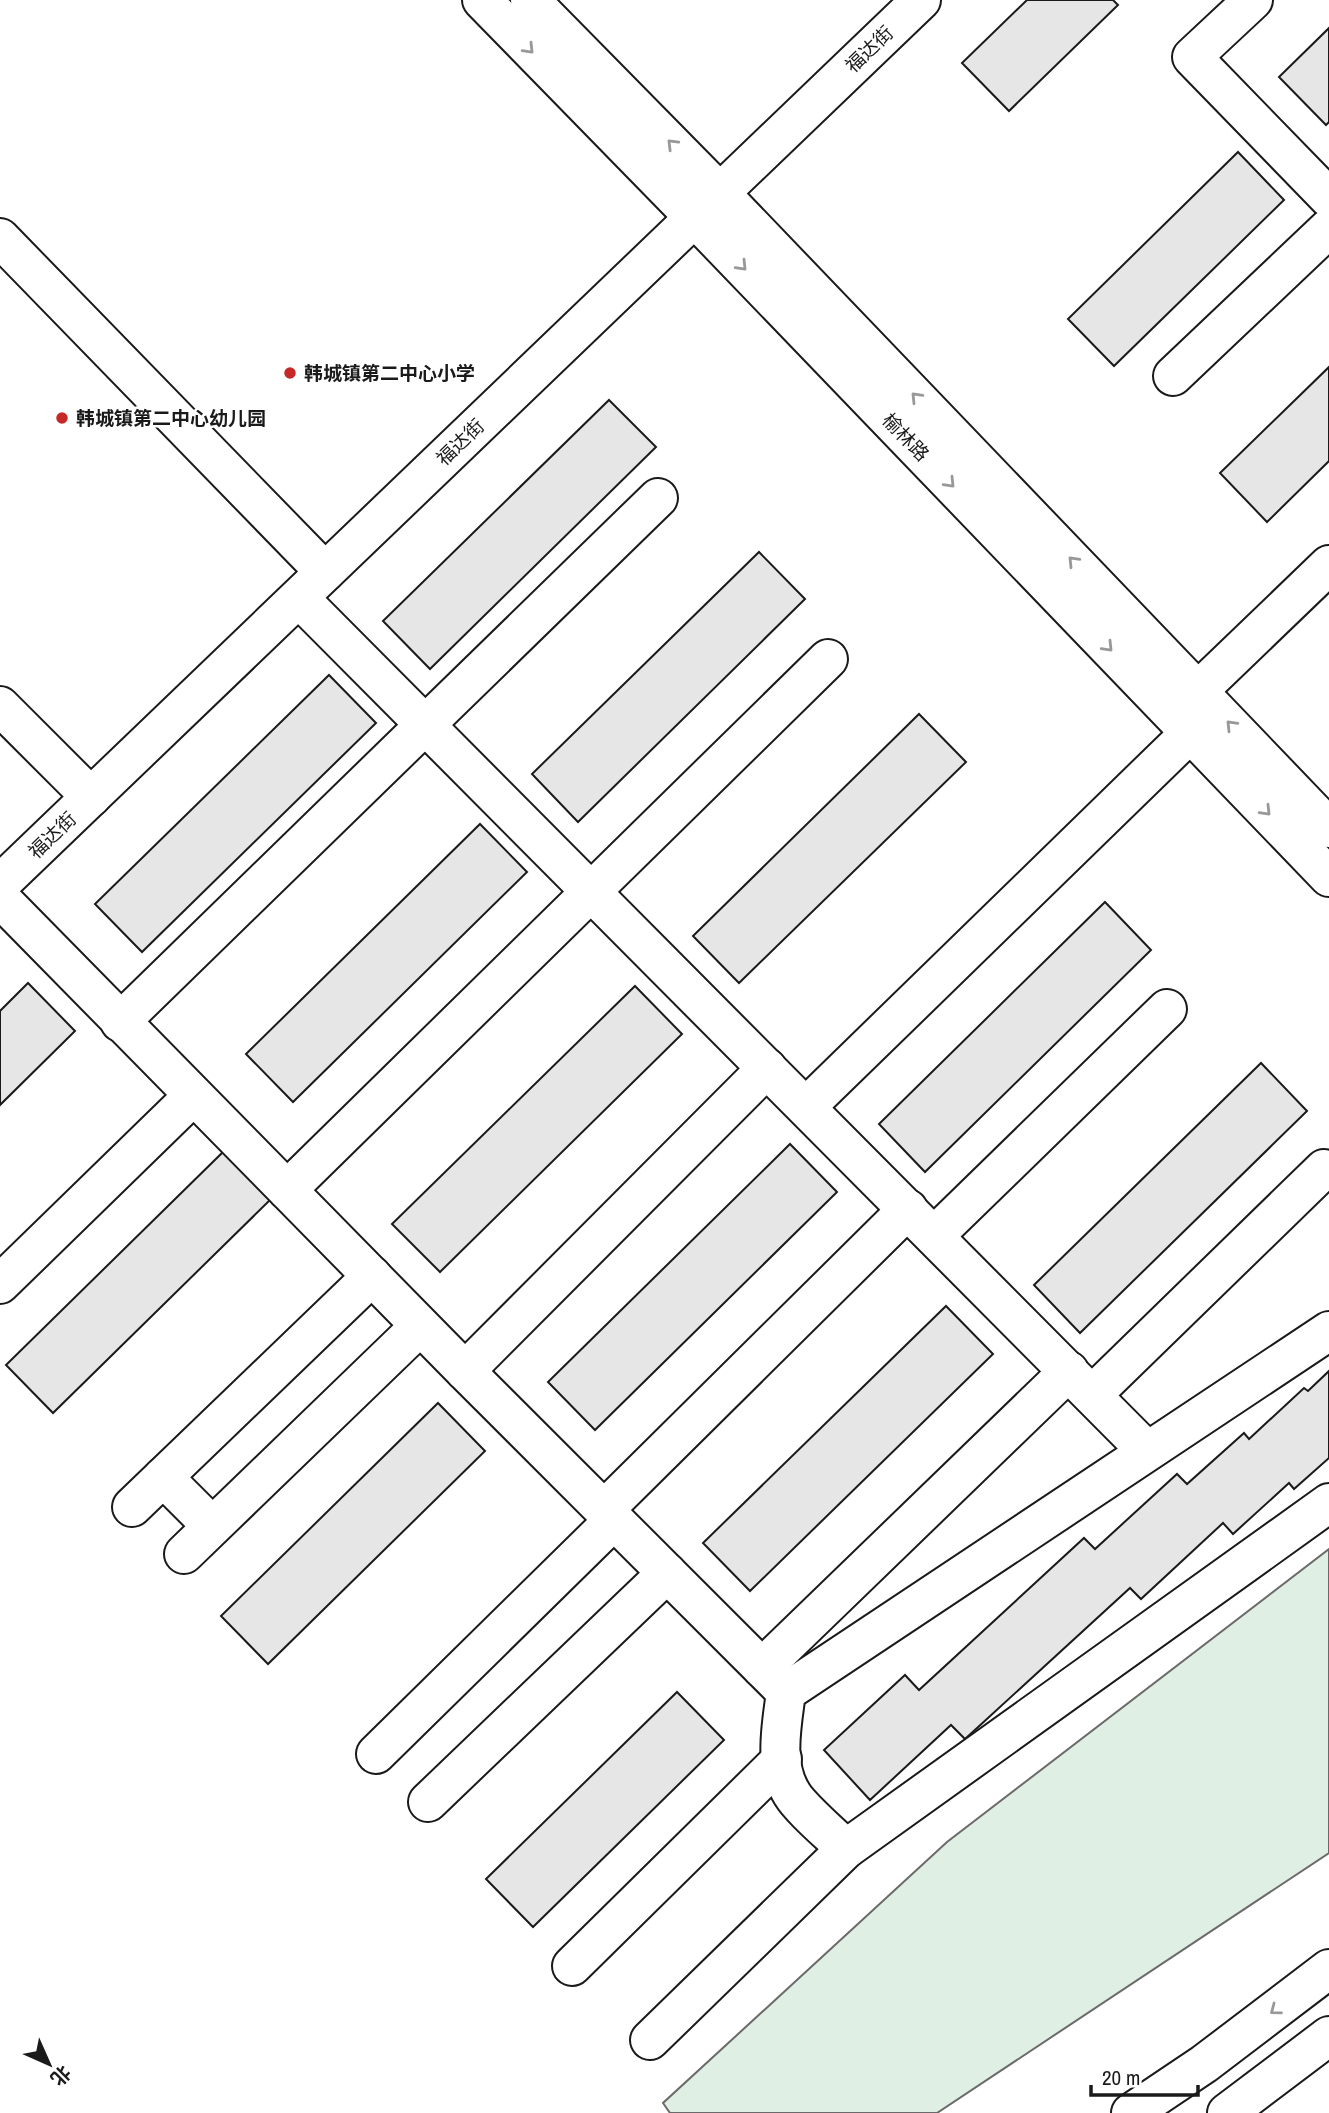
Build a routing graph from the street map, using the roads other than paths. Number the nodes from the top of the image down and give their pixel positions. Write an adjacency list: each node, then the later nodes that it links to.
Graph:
1 (482, 0): 6 (main road, 榆林路, one-way to 6)
2 (530, 0): 6 (main road, 榆林路, one-way to 2)
3 (921, 0): 6 (main road, 福达街)
4 (1253, 0): 5 (main road)
5 (1329, 198)
6 (707, 205): 12 (main road, 福达街); 14 (main road, 榆林路, one-way to 6); 17 (main road, 榆林路, one-way to 17)
7 (1329, 228): 9 (main road)
8 (0, 238): 12 (main road)
9 (1173, 376)
10 (657, 498): 16 (main road)
11 (1329, 565): 14 (main road)
12 (312, 585): 16 (main road); 18 (main road, 福达街)
13 (828, 659): 22 (main road)
14 (1198, 691): 19 (main road, 榆林路, one-way to 14)
15 (0, 706): 18 (main road)
16 (424, 726): 22 (main road); 25 (main road)
17 (1190, 733): 20 (main road, 榆林路, one-way to 20); 28 (main road)
18 (91, 797): 21 (main road, 福达街)
19 (1329, 828)
20 (1329, 877)
21 (0, 884)
22 (591, 890): 26 (main road); 30 (main road)
23 (0, 898): 25 (main road)
24 (1167, 1009): 31 (main road)
25 (120, 1022): 27 (main road)
26 (767, 1068): 28 (main road); 36 (main road)
27 (193, 1096): 30 (main road); 33 (main road)
28 (806, 1107): 31 (main road)
29 (1324, 1169): 37 (main road)
30 (287, 1190): 32 (main road)
31 (921, 1222): 37 (main road); 42 (main road)
32 (372, 1276): 34 (main road); 39 (main road)
33 (0, 1284)
34 (420, 1326): 36 (main road); 43 (main road)
35 (1329, 1331): 38 (main road)
36 (465, 1371): 42 (main road)
37 (1080, 1383): 38 (main road); 46 (main road)
38 (1147, 1451): 46 (main road)
39 (163, 1477): 41 (main road); 43 (main road)
40 (1329, 1503): 50 (main road)
41 (132, 1507)
42 (609, 1515): 45 (main road); 47 (main road)
43 (212, 1526): 44 (main road)
44 (184, 1554)
45 (667, 1573): 46 (main road); 49 (main road)
46 (774, 1680): 48 (main road)
47 (376, 1754)
48 (782, 1759): 50 (main road); 51 (main road)
49 (428, 1802)
50 (846, 1849): 54 (main road)
51 (572, 1966)
52 (1329, 1969): 55 (main road, one-way to 55)
53 (1329, 2036): 56 (main road)
54 (650, 2040)
55 (1131, 2113)
56 (1227, 2113)

